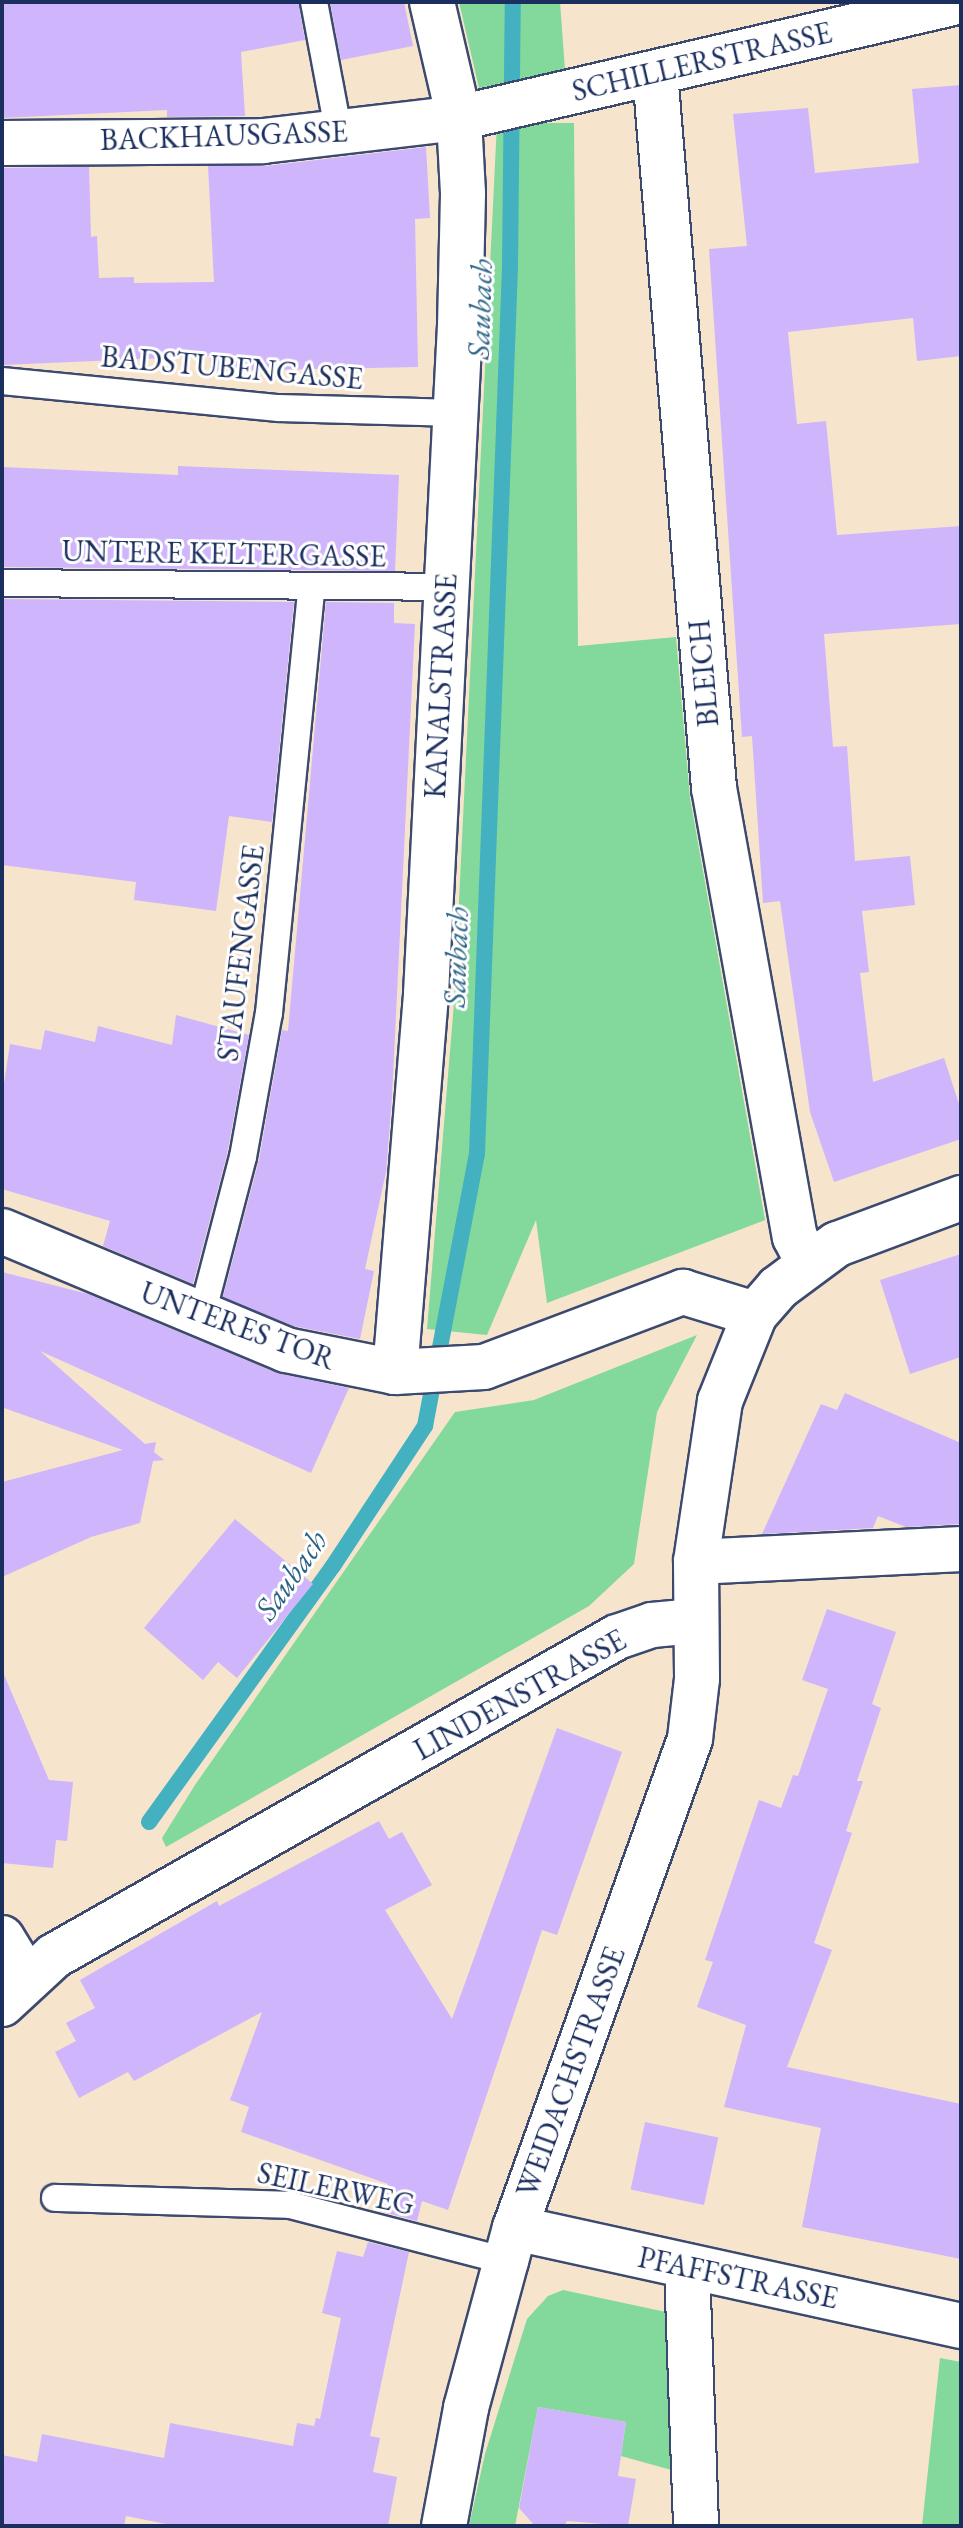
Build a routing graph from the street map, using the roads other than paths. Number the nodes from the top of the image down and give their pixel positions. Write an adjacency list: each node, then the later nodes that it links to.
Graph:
1 (314, 2): 6 (lane)
2 (432, 2): 5 (street, KANALSTRASSE)
3 (957, 2): 4 (street, SCHILLERSTRASSE)
4 (655, 73): 5 (street, SCHILLERSTRASSE); 15 (street, BLEICH)
5 (476, 114): 6 (street, BACKHAUSGASSE); 9 (street, KANALSTRASSE)
6 (339, 134): 7 (street, BACKHAUSGASSE)
7 (2, 143)
8 (2, 381): 9 (lane, BADSTUBENGASSE)
9 (456, 413): 11 (street, KANALSTRASSE)
10 (2, 583): 12 (lane, UNTERE KELTERGASSE)
11 (446, 587): 12 (lane, UNTERE KELTERGASSE); 18 (street, KANALSTRASSE)
12 (311, 589): 17 (lane, STAUFENGASSE)
13 (961, 1198): 15 (street)
14 (2, 1231): 17 (street, UNTERES TOR)
15 (808, 1263): 16 (street)
16 (755, 1314): 18 (street, UNTERES TOR); 20 (street)
17 (201, 1318): 18 (street, UNTERES TOR)
18 (408, 1373)
19 (961, 1549): 20 (street)
20 (696, 1562): 21 (street)
21 (695, 1621): 23 (street, LINDENSTRASSE); 25 (street, WEIDACHSTRASSE)
22 (2, 1938): 23 (street)
23 (15, 1992)
24 (55, 2198): 25 (lane, SEILERWEG)
25 (510, 2245): 26 (street, PFAFFSTRASSE); 28 (street, WEIDACHSTRASSE)
26 (687, 2267): 27 (street, PFAFFSTRASSE); 29 (street)
27 (961, 2326)
28 (444, 2526)
29 (696, 2526)

